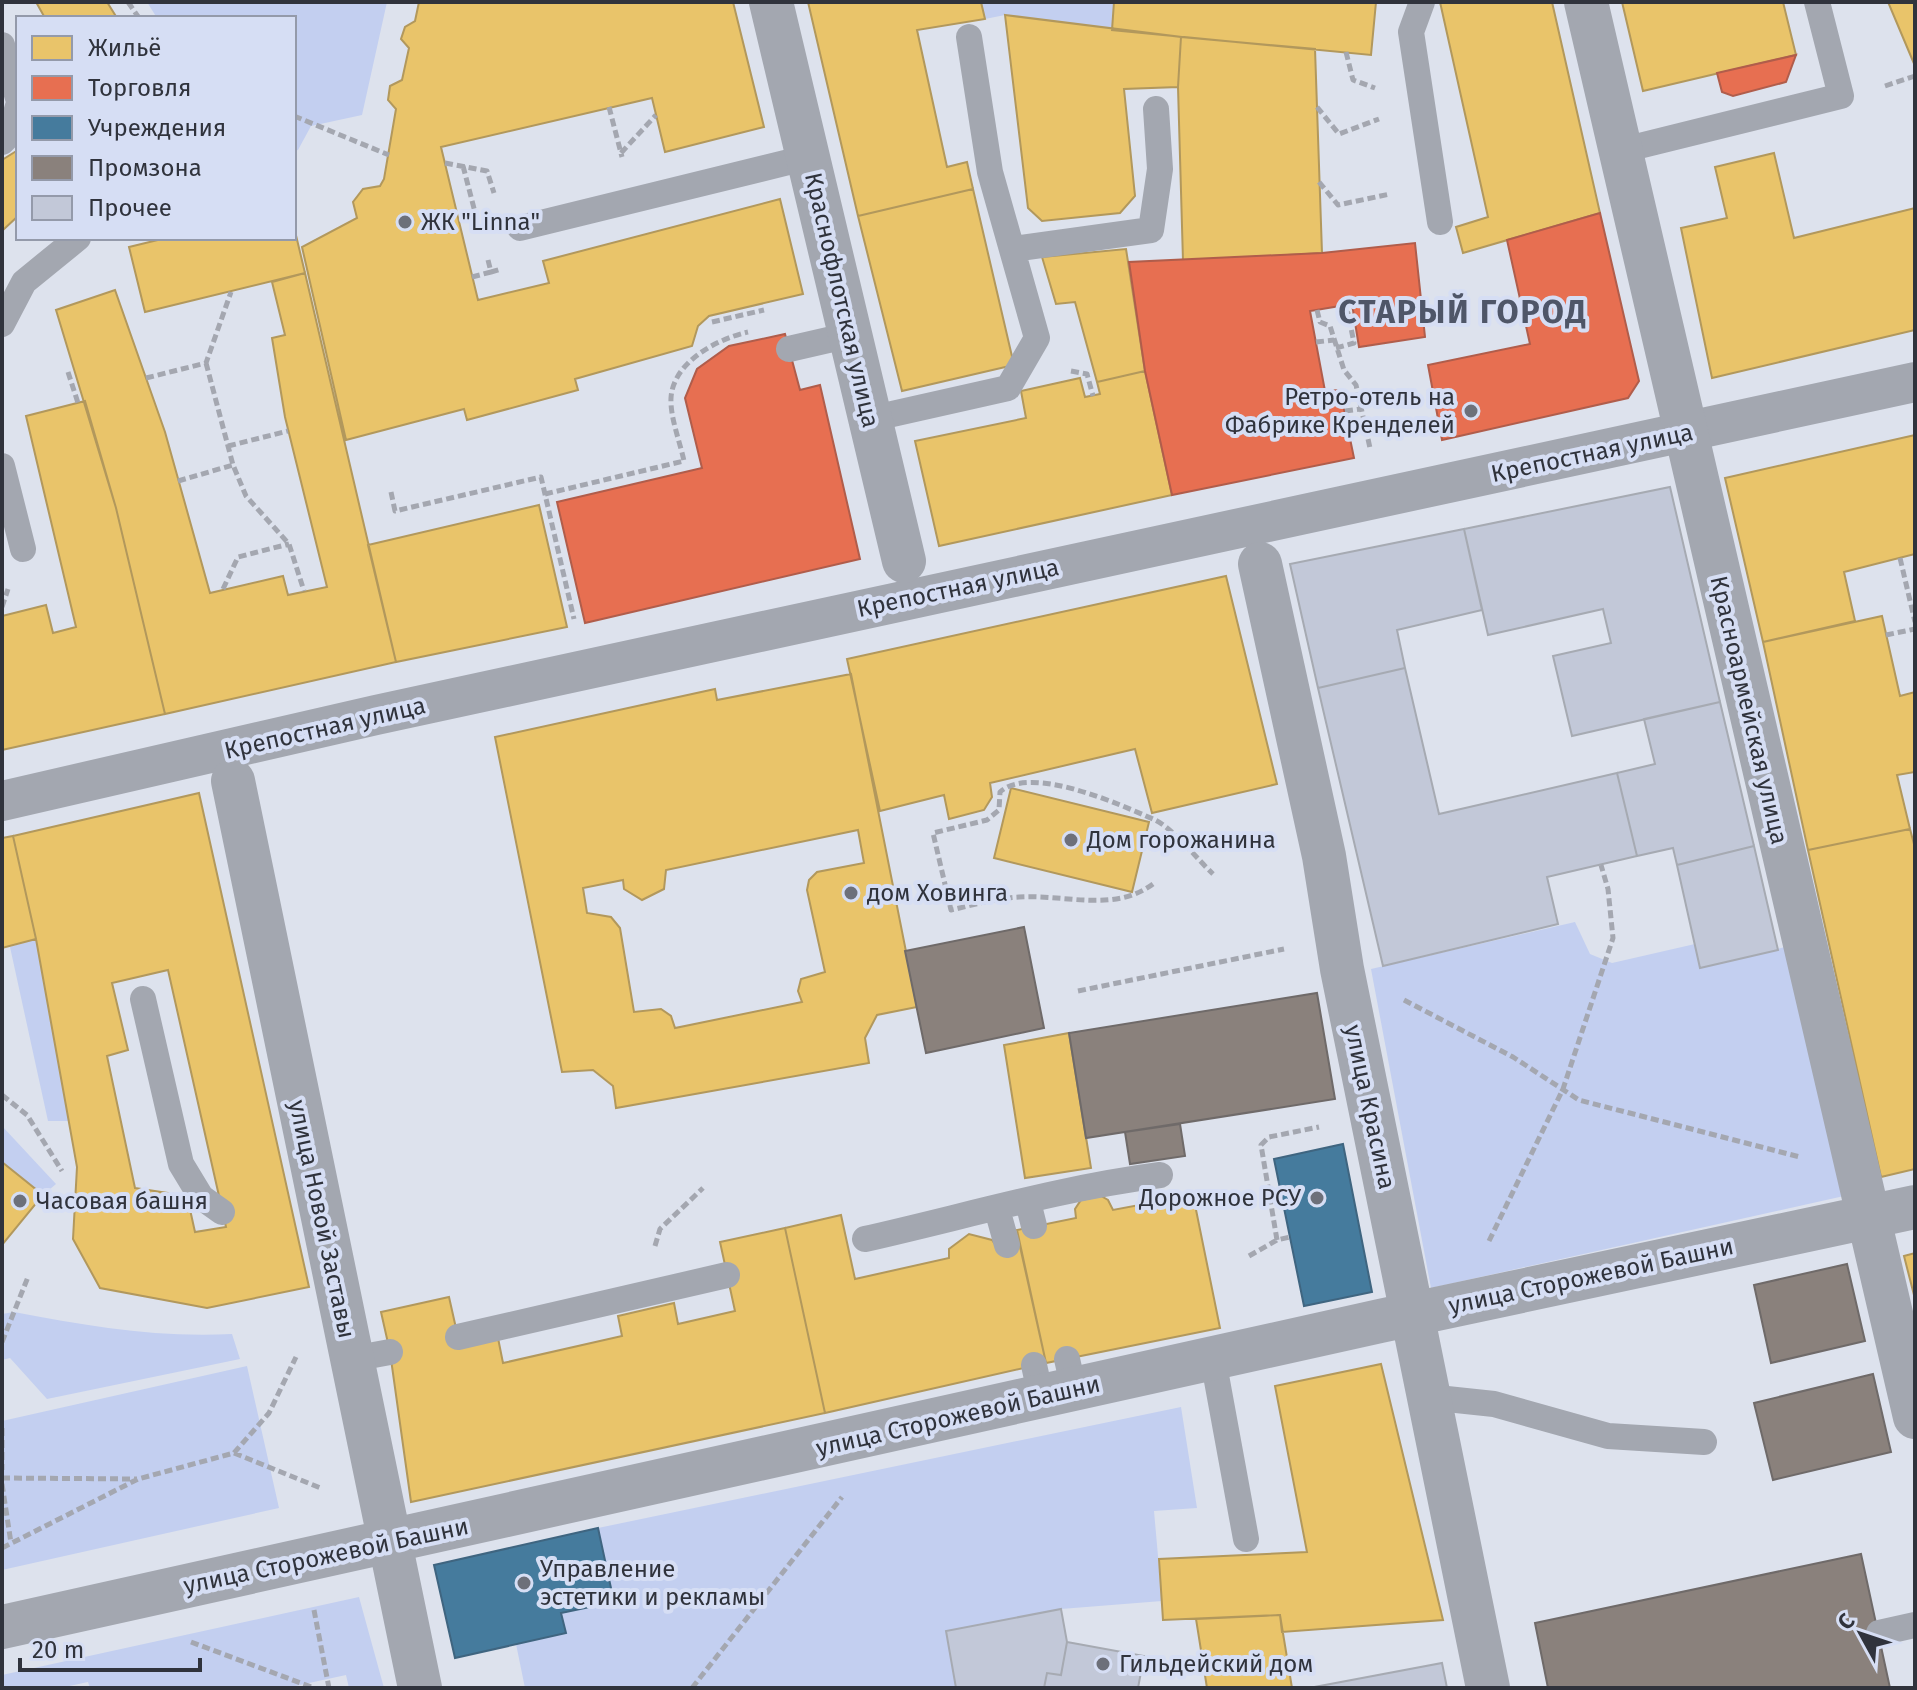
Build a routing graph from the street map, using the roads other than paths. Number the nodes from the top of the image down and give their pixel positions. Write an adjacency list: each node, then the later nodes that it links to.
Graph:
1 (771, 2): 12 (street, Краснофлотская улица)
2 (1422, 2): 13 (lane)
3 (1586, 2): 11 (street, Красноармейская улица)
4 (1817, 2): 11 (lane)
5 (969, 37): 16 (lane)
6 (2, 45): 7 (lane)
7 (16, 91)
8 (1156, 109): 16 (lane)
9 (16, 113): 10 (lane)
10 (2, 142)
11 (1619, 151): 22 (street, Красноармейская улица)
12 (809, 157): 14 (lane); 18 (street, Краснофлотская улица)
13 (1440, 222)
14 (520, 228)
15 (76, 240): 17 (lane)
16 (1013, 249): 21 (lane)
17 (2, 324)
18 (850, 335): 19 (lane); 21 (street, Краснофлотская улица)
19 (789, 349)
20 (1915, 382): 22 (street, Крепостная улица)
21 (870, 419): 26 (street, Краснофлотская улица)
22 (1686, 434): 24 (street, Крепостная улица); 34 (street, Красноармейская улица)
23 (2, 466): 25 (lane)
24 (1256, 545): 26 (street, Крепостная улица); 38 (street, улица Красина)
25 (23, 549)
26 (908, 579): 27 (street, Крепостная улица)
27 (229, 766): 28 (street, Крепостная улица); 45 (street, улица Новой Заставы)
28 (2, 801)
29 (143, 999): 33 (lane)
30 (1160, 1175): 32 (lane)
31 (1915, 1207): 34 (street, улица Сторожевой Башни)
32 (997, 1209): 35 (lane); 36 (lane)
33 (222, 1212)
34 (1868, 1217): 38 (street, улица Сторожевой Башни); 42 (street, Красноармейская улица)
35 (865, 1239)
36 (1007, 1245)
37 (727, 1275): 39 (lane)
38 (1412, 1314): 40 (street, улица Сторожевой Башни); 41 (street, улица Красина)
39 (458, 1337)
40 (1213, 1359): 44 (lane); 45 (street, улица Сторожевой Башни)
41 (1428, 1397): 43 (lane); 50 (street, улица Красина)
42 (1915, 1417)
43 (1704, 1442)
44 (1246, 1539)
45 (388, 1541): 47 (street, улица Сторожевой Башни); 49 (street, улица Новой Заставы)
46 (1915, 1625): 48 (lane)
47 (2, 1627)
48 (1879, 1633)
49 (420, 1688)
50 (1488, 1688)

